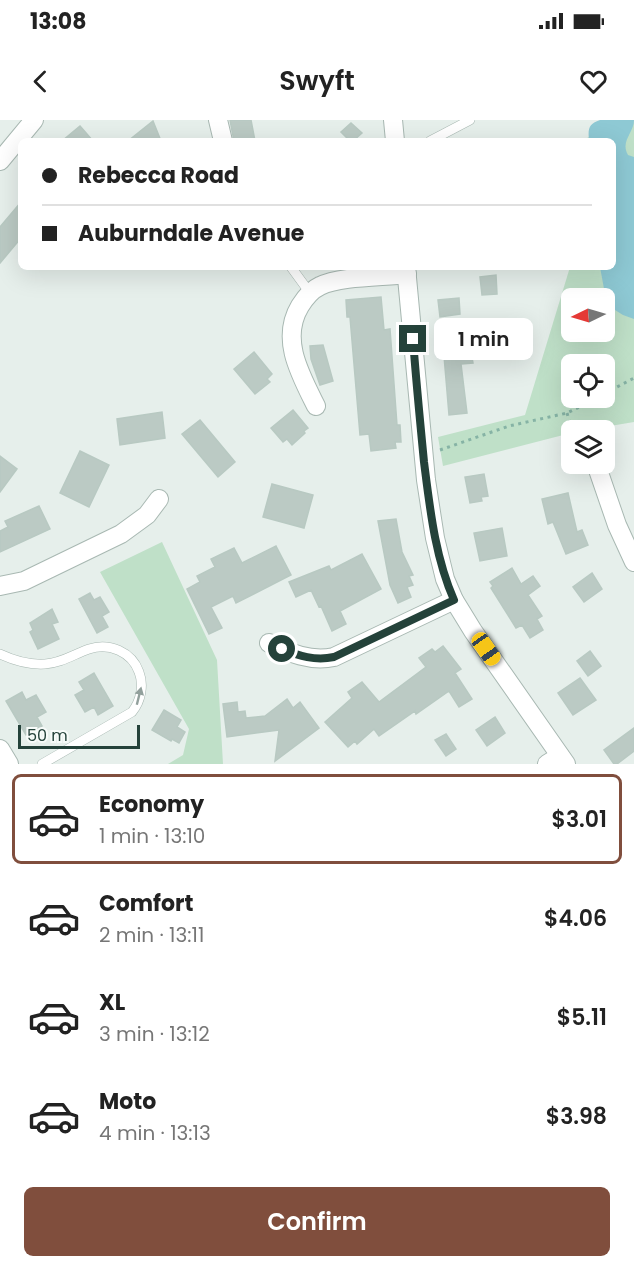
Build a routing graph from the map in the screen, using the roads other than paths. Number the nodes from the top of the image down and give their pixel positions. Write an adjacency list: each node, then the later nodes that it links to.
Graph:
1 (34, 120): 5 (street)
2 (218, 120): 6 (street)
3 (393, 120): 7 (street)
4 (470, 120): 8 (lane)
5 (19, 138)
6 (222, 138)
7 (395, 138)
8 (436, 138)
9 (18, 139): 10 (street)
10 (0, 161)
11 (293, 270): 13 (lane)
12 (407, 271): 13 (street); 19 (street)
13 (310, 293): 14 (street)
14 (316, 406)
15 (599, 474): 17 (street)
16 (159, 500): 18 (street)
17 (634, 562)
18 (0, 586)
19 (454, 600): 20 (street); 23 (street)
20 (269, 643)
21 (0, 654): 25 (lane, one-way to 21)
22 (0, 749): 24 (street)
23 (557, 761)
24 (9, 764)
25 (42, 764)

